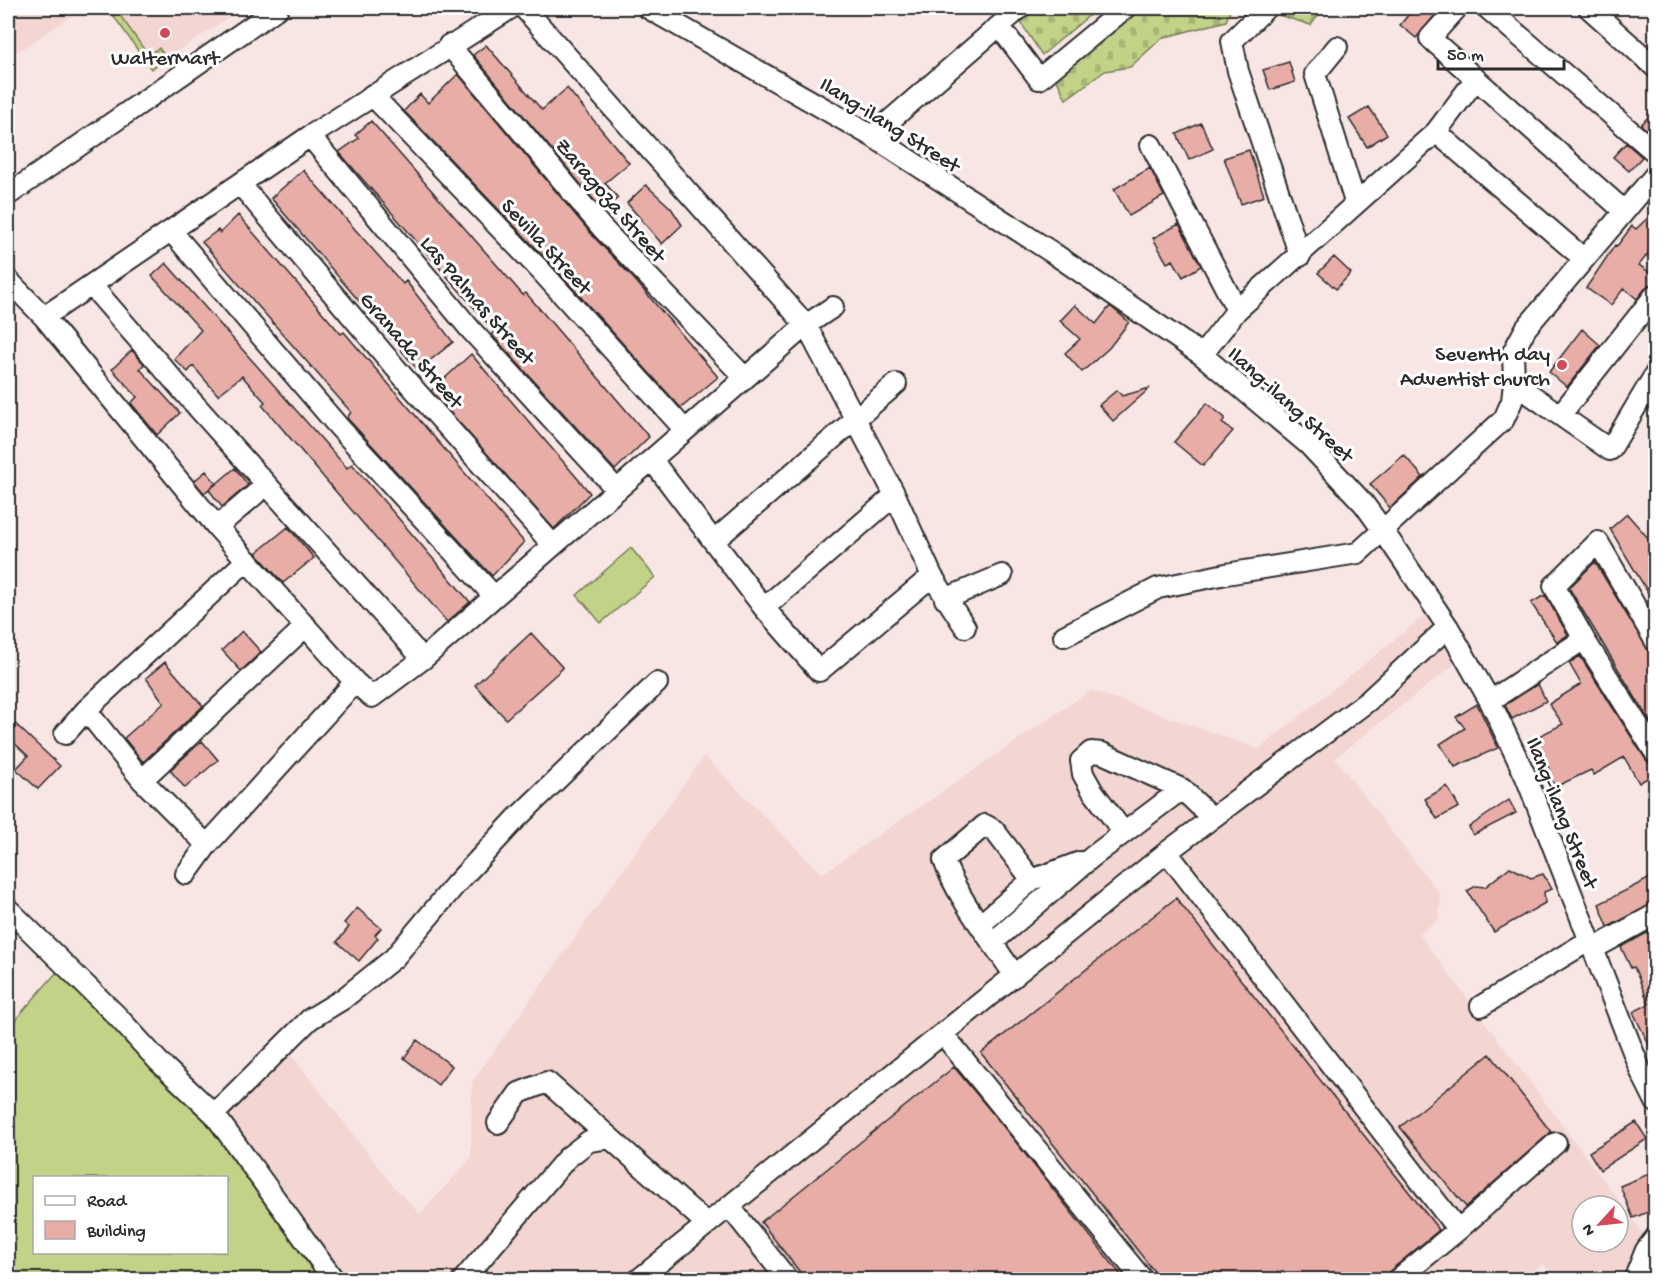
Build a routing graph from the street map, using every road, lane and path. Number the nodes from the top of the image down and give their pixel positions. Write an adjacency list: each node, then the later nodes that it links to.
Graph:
1 (278, 8): 24 (street)
2 (511, 8): 12 (street)
3 (524, 8): 36 (street)
4 (648, 8): 19 (street, Ilang-ilang Street)
5 (1020, 8): 11 (street)
6 (1125, 8): 11 (street)
7 (1266, 8): 28 (street)
8 (1457, 8): 15 (street)
9 (1487, 8): 21 (street)
10 (1589, 8): 14 (street)
11 (999, 26): 19 (street)
12 (450, 45): 16 (street); 39 (street, Zaragoza Street)
13 (1337, 47): 25 (street)
14 (1656, 68)
15 (1475, 80): 17 (street); 26 (street)
16 (372, 95): 18 (street); 44 (street, Sevilla Street)
17 (1436, 132): 25 (street); 29 (street)
18 (310, 136): 23 (street); 47 (street, Las Palmas Street)
19 (872, 136): 37 (street, Ilang-ilang Street)
20 (1151, 145): 34 (street)
21 (1656, 153)
22 (1656, 174): 26 (street)
23 (240, 184): 27 (street); 52 (street, Granada Street)
24 (8, 195)
25 (1355, 202): 28 (street)
26 (1624, 211): 29 (street)
27 (172, 232): 31 (street); 56 (street)
28 (1300, 255): 34 (street)
29 (1583, 258): 40 (street)
30 (8, 280): 35 (street)
31 (92, 286): 35 (street); 46 (street)
32 (1656, 294): 42 (street)
33 (832, 307): 36 (street)
34 (1238, 310): 37 (street)
35 (44, 317): 49 (street)
36 (806, 325): 39 (street); 43 (street)
37 (1202, 355): 50 (street, Ilang-ilang Street)
38 (1656, 373): 42 (street)
39 (745, 378): 44 (street)
40 (1514, 383): 42 (street); 50 (street)
41 (896, 384): 43 (street)
42 (1561, 414)
43 (855, 419): 48 (street); 51 (street)
44 (685, 430): 45 (street)
45 (652, 460): 47 (street); 51 (street)
46 (266, 485): 49 (street); 65 (street)
47 (617, 490): 52 (street)
48 (895, 495): 55 (street); 58 (street)
49 (217, 526): 53 (street)
50 (1382, 529): 61 (street, Ilang-ilang Street); 62 (street)
51 (714, 541): 58 (street)
52 (552, 544): 56 (street)
53 (247, 560): 59 (street); 69 (street)
54 (1002, 575): 57 (street)
55 (932, 576): 57 (street); 58 (street)
56 (493, 595): 65 (street)
57 (945, 599): 60 (street)
58 (764, 608)
59 (306, 626): 66 (street); 72 (street)
60 (964, 627)
61 (1448, 627): 68 (street, Ilang-ilang Street); 74 (street)
62 (1064, 636)
63 (1584, 639): 64 (street); 68 (street); 71 (street)
64 (1656, 642)
65 (423, 659): 66 (street)
66 (355, 682): 76 (street)
67 (657, 683): 91 (street)
68 (1490, 700): 86 (street, Ilang-ilang Street)
69 (86, 710): 70 (street); 72 (street)
70 (65, 734)
71 (1654, 750)
72 (142, 780): 76 (street)
73 (1182, 789): 74 (street); 75 (street); 75 (street)
74 (1212, 818): 77 (street)
75 (1124, 833): 78 (street)
76 (207, 845): 79 (street)
77 (1167, 852): 87 (street); 97 (street)
78 (1092, 857): 80 (street); 85 (street)
79 (186, 874)
80 (1032, 880): 83 (street); 83 (street)
81 (8, 909): 84 (street)
82 (1656, 914): 86 (street)
83 (981, 924): 85 (street)
84 (15, 928): 91 (street)
85 (993, 942): 87 (street)
86 (1592, 945): 88 (street); 90 (street, Ilang-ilang Street)
87 (1015, 976): 89 (street)
88 (1481, 1006)
89 (943, 1034): 95 (street); 103 (street)
90 (1656, 1102)
91 (214, 1114): 99 (street)
92 (498, 1122): 93 (street)
93 (610, 1138): 96 (street); 100 (street)
94 (1556, 1143): 97 (street)
95 (729, 1206): 96 (street); 102 (street)
96 (707, 1224): 101 (street)
97 (1458, 1230): 104 (street)
98 (1656, 1237): 105 (street)
99 (333, 1280)
100 (463, 1280)
101 (638, 1280)
102 (788, 1280)
103 (1143, 1280)
104 (1396, 1280)
105 (1634, 1280)

